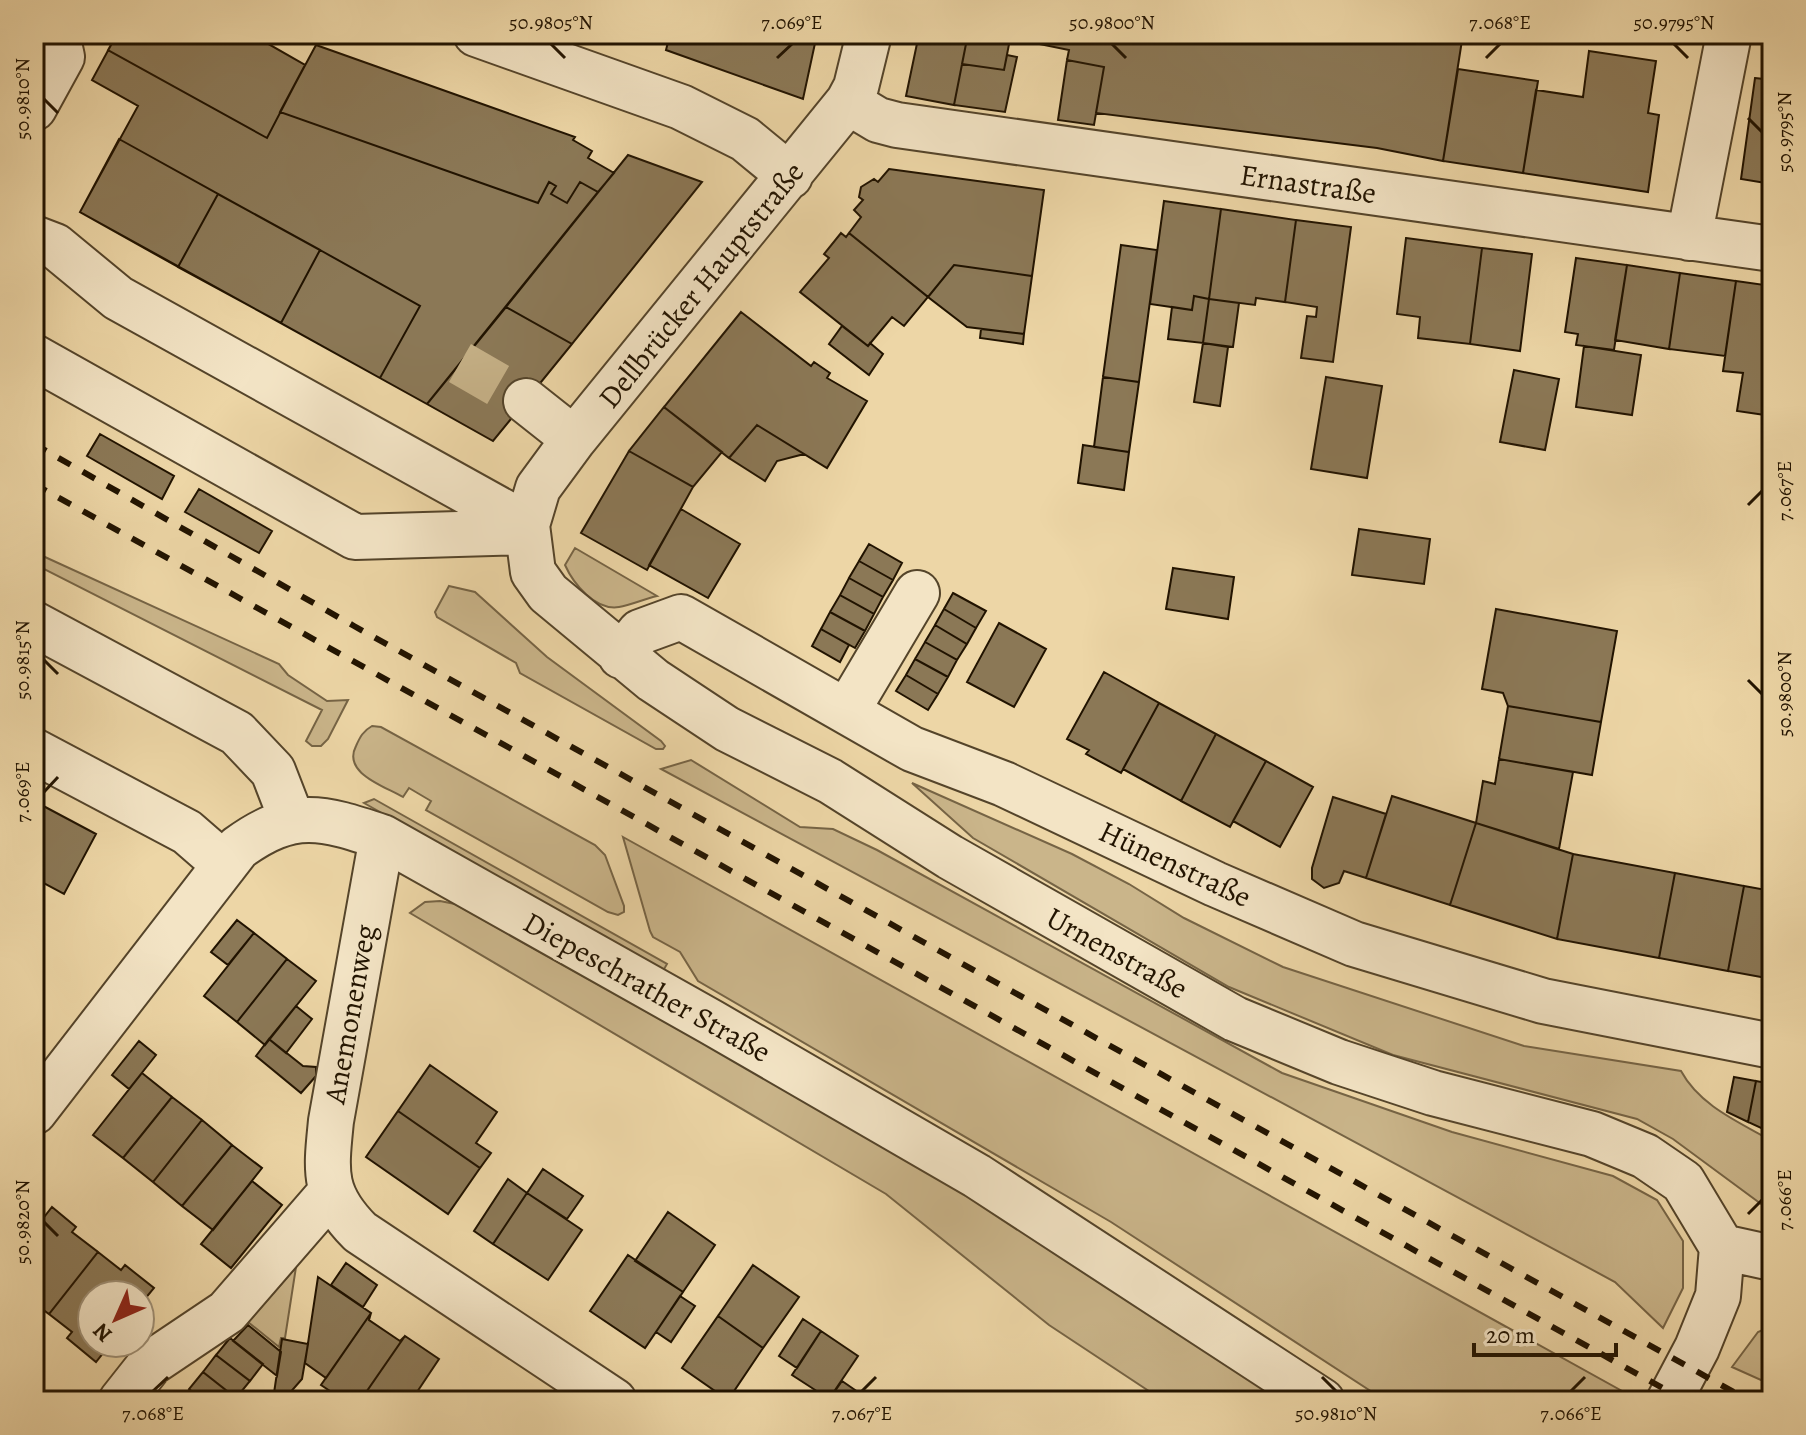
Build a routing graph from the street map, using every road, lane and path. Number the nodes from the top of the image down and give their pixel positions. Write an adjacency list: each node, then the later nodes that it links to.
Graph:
1 (57, 34): 6 (street)
2 (476, 34): 7 (street)
3 (869, 34): 5 (street, Dellbrücker Hauptstraße)
4 (1729, 34): 9 (street)
5 (848, 102): 7 (street, Dellbrücker Hauptstraße); 9 (street, Ernastraße)
6 (34, 108)
7 (790, 176): 13 (street, Dellbrücker Hauptstraße)
8 (34, 238): 14 (street)
9 (1689, 238): 10 (street, Ernastraße)
10 (1772, 249)
11 (34, 357): 14 (street)
12 (526, 401): 13 (street)
13 (574, 439): 14 (street, Dellbrücker Hauptstraße)
14 (526, 528): 17 (street, Urnenstraße)
15 (917, 593): 18 (street)
16 (34, 624): 20 (street)
17 (621, 656): 18 (street, Hünenstraße); 26 (street, Urnenstraße)
18 (847, 711): 23 (street, Hünenstraße)
19 (34, 751): 22 (street)
20 (292, 820): 21 (street, Diepeschrather Straße); 22 (street, Diepeschrather Straße)
21 (382, 837): 25 (street, Anemonenweg); 30 (street, Diepeschrather Straße)
22 (225, 865): 24 (street, Diepeschrather Straße)
23 (1772, 1046)
24 (34, 1112)
25 (331, 1192): 28 (street); 29 (street, Anemonenweg)
26 (1722, 1247): 27 (street); 31 (street)
27 (1772, 1258)
28 (121, 1401)
29 (614, 1401)
30 (1322, 1401)
31 (1669, 1401)

